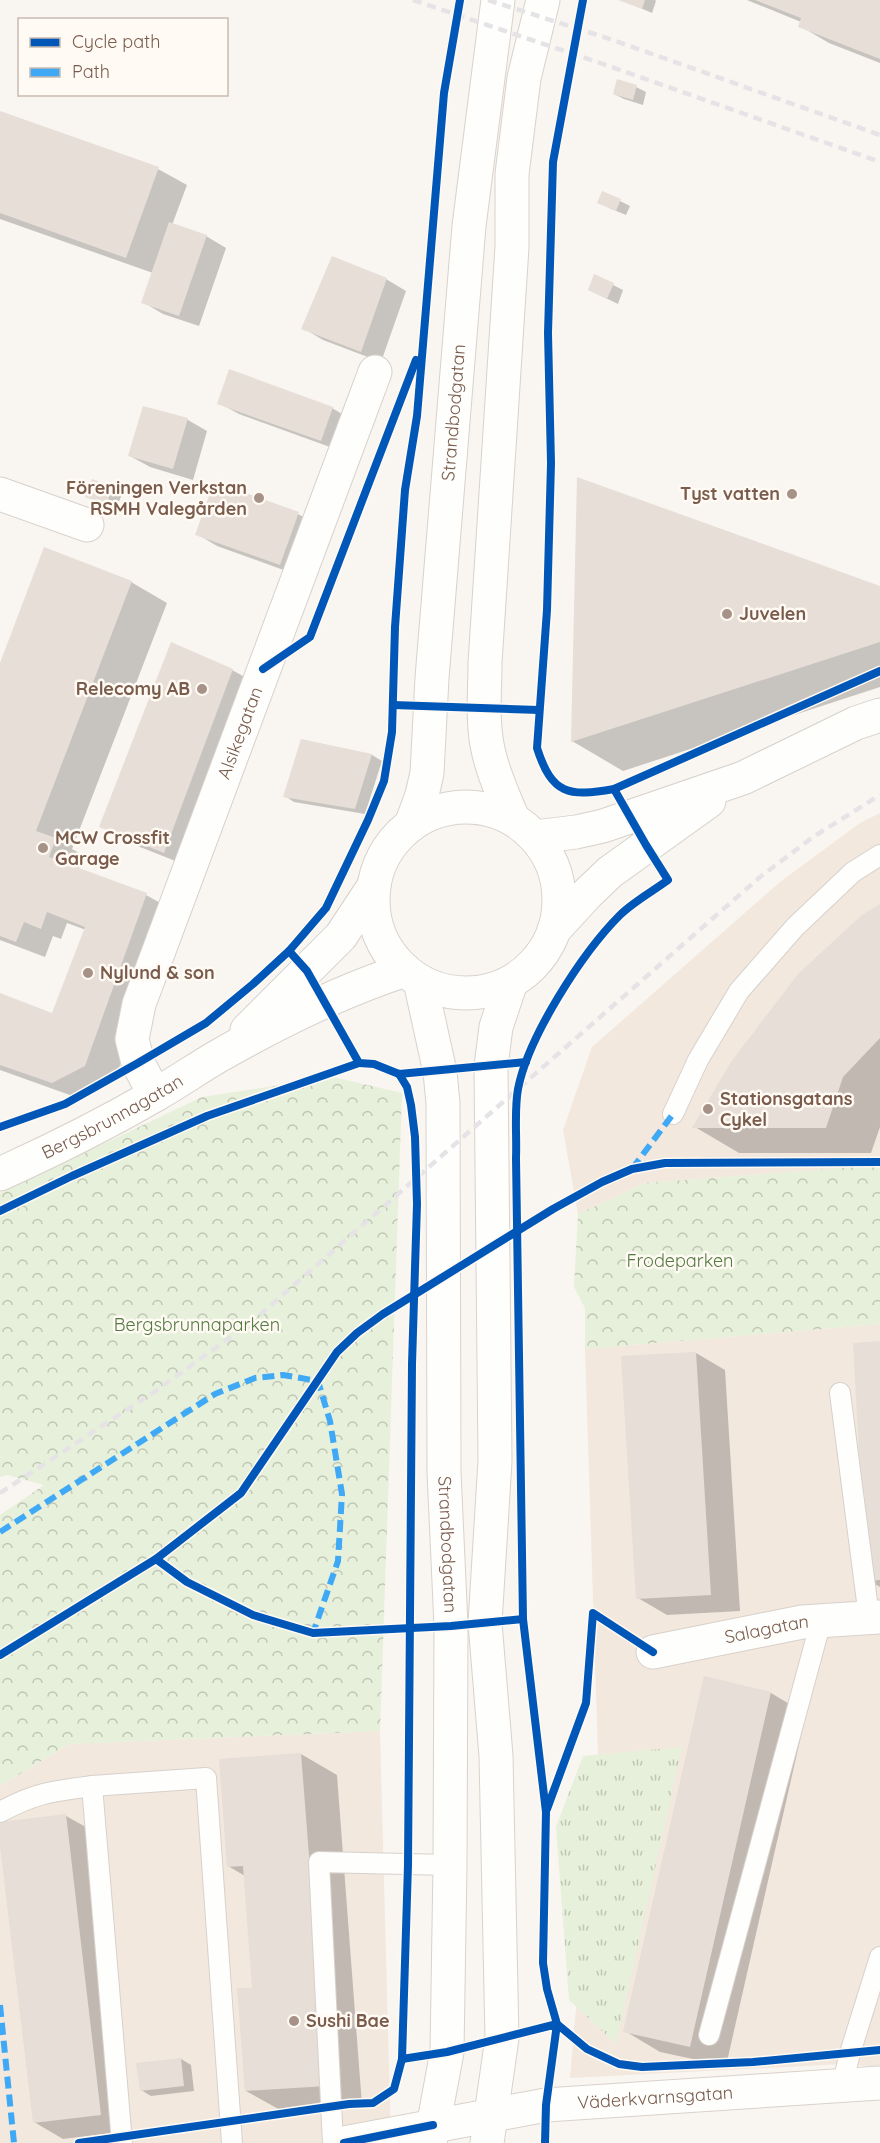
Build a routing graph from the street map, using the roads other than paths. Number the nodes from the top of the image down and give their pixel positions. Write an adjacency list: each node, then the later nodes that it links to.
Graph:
1 (498, 0): 8 (main road, Strandbodgatan)
2 (543, 0): 9 (main road)
3 (375, 372): 16 (main road, Alsikegatan)
4 (0, 494): 5 (main road)
5 (87, 525)
6 (880, 715): 7 (main road)
7 (743, 778): 9 (main road); 12 (main road)
8 (411, 825): 9 (main road); 11 (main road)
9 (524, 828): 12 (main road)
10 (880, 855): 17 (lane)
11 (374, 886): 13 (main road); 15 (main road, Bergsbrunnagatan)
12 (554, 930): 14 (main road)
13 (412, 976): 14 (main road); 15 (main road, Bergsbrunnagatan); 25 (main road, Strandbodgatan)
14 (511, 982): 30 (main road, Strandbodgatan)
15 (222, 1054): 16 (main road, Bergsbrunnagatan)
16 (155, 1095): 18 (main road, Bergsbrunnagatan)
17 (673, 1114)
18 (0, 1174)
19 (840, 1393): 20 (lane)
20 (874, 1617): 21 (main road, Salagatan)
21 (821, 1621): 22 (main road, Salagatan); 27 (lane)
22 (653, 1652)
23 (92, 1786): 24 (lane); 32 (lane); 33 (lane)
24 (0, 1812)
25 (450, 1865): 31 (main road, Strandbodgatan); 34 (lane)
26 (880, 1957): 29 (lane)
27 (709, 2035)
28 (880, 2083): 29 (main road, Väderkvarnsgatan)
29 (842, 2086): 30 (main road, Väderkvarnsgatan)
30 (489, 2129): 31 (main road, Väderkvarnsgatan)
31 (432, 2134): 35 (main road, Väderkvarnsgatan)
32 (122, 2143)
33 (232, 2143)
34 (333, 2143)
35 (344, 2143)

